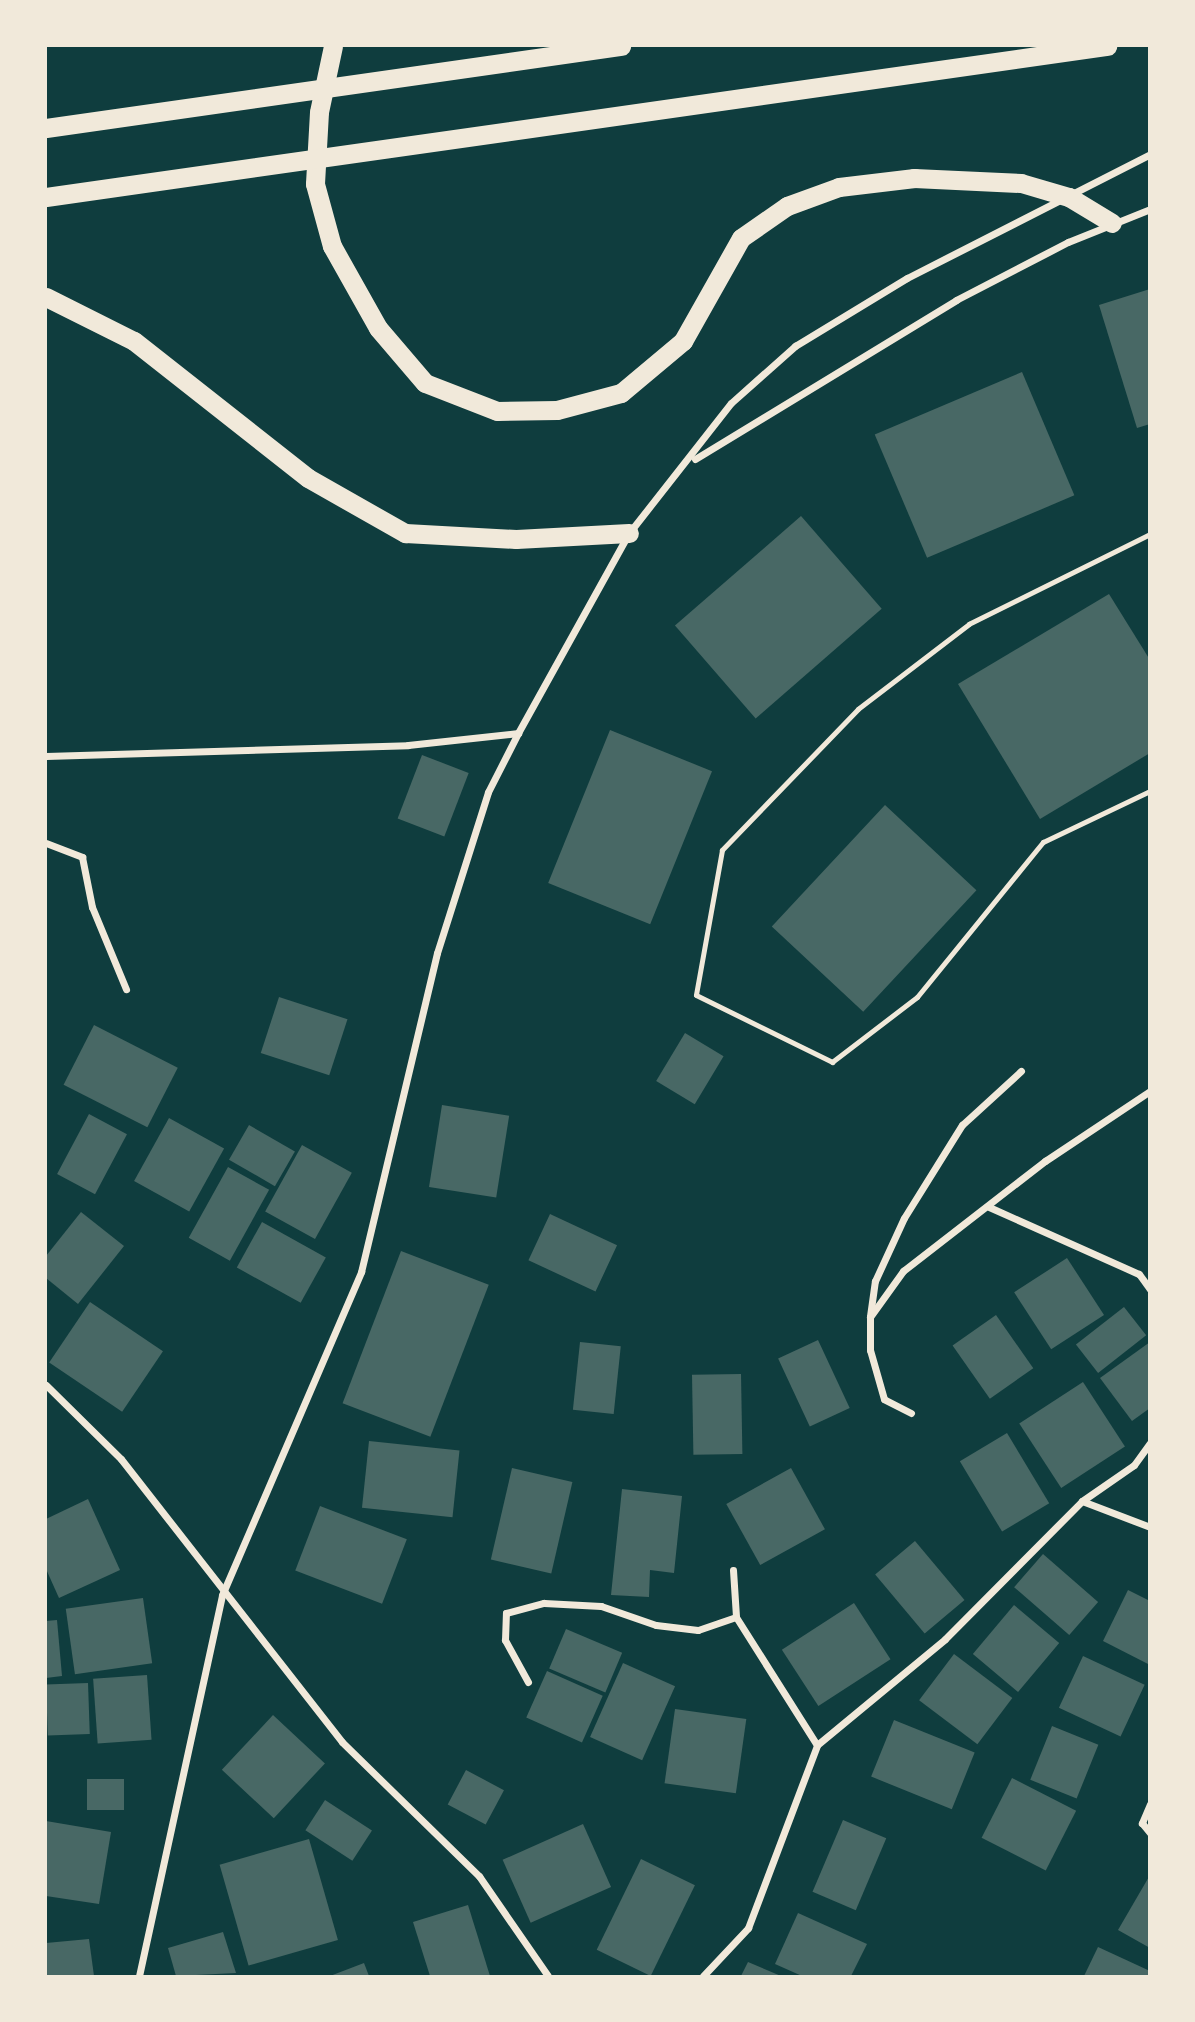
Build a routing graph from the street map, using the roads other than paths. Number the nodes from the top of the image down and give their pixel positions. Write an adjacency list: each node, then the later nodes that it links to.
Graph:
1 (334, 46): 7 (highway)
2 (621, 46): 4 (highway)
3 (1107, 46): 6 (highway)
4 (46, 128)
5 (1150, 154): 7 (street)
6 (46, 197)
7 (1069, 197): 9 (highway); 11 (street)
8 (1150, 209): 9 (street)
9 (1112, 223): 11 (street)
10 (46, 297): 12 (highway)
11 (691, 461): 12 (street)
12 (629, 533): 14 (street)
13 (1150, 534): 16 (lane)
14 (518, 733): 15 (street); 30 (street)
15 (46, 755)
16 (1150, 791)
17 (46, 843): 18 (street)
18 (126, 989)
19 (1021, 1071): 23 (street)
20 (1150, 1091): 21 (street)
21 (989, 1207): 22 (street); 23 (street)
22 (1150, 1289)
23 (870, 1317): 25 (street)
24 (46, 1385): 30 (street)
25 (911, 1413)
26 (1150, 1443): 27 (street)
27 (1082, 1501): 28 (street); 33 (street)
28 (1150, 1527)
29 (733, 1570): 31 (street)
30 (222, 1595): 36 (street); 37 (street)
31 (736, 1616): 32 (street); 33 (street)
32 (528, 1682)
33 (817, 1745): 38 (street)
34 (1150, 1804): 35 (street)
35 (1150, 1833)
36 (139, 1976)
37 (548, 1976)
38 (703, 1976)

